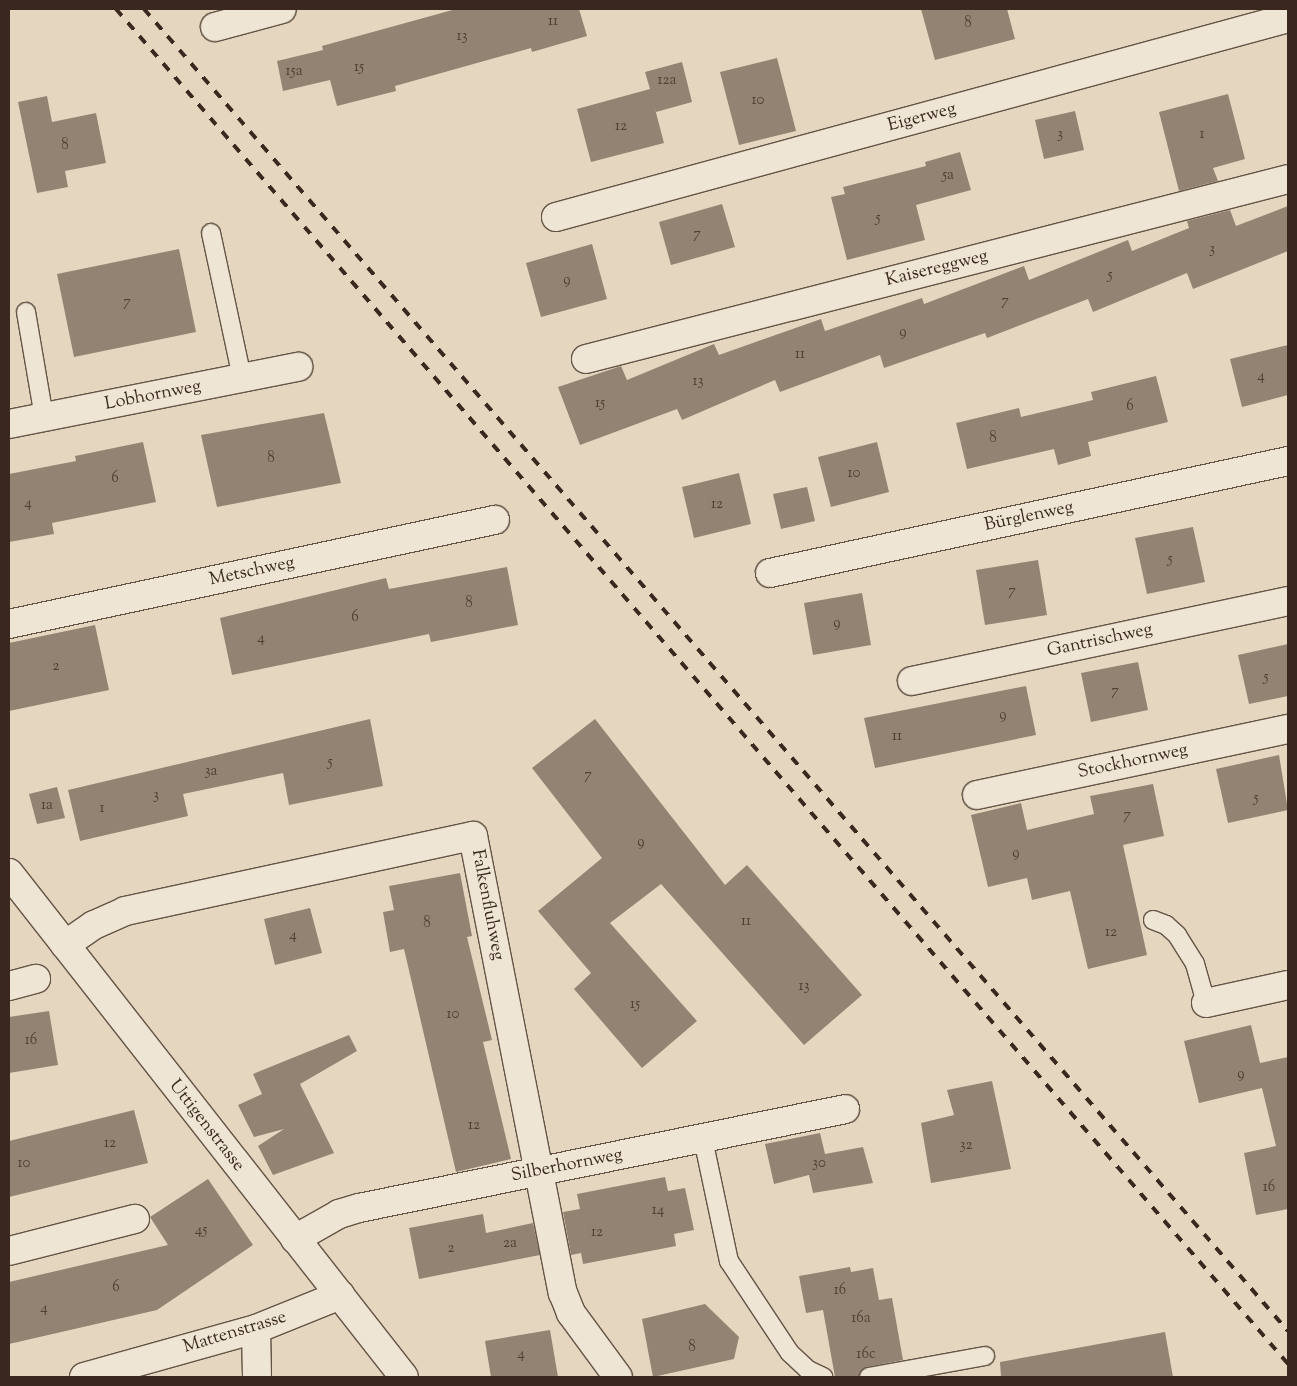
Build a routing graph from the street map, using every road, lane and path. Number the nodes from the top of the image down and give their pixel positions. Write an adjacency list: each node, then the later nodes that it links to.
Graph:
1 (282, 9): 3 (street)
2 (1288, 18): 5 (street, Eigerweg)
3 (215, 27)
4 (1288, 179): 8 (street, Kaisereggweg)
5 (556, 217)
6 (211, 233): 10 (lane)
7 (26, 312): 11 (lane)
8 (586, 359)
9 (298, 367): 10 (street, Lobhornweg)
10 (242, 378): 11 (street, Lobhornweg)
11 (44, 417): 12 (street, Lobhornweg)
12 (9, 424)
13 (1288, 462): 15 (street, Bürglenweg)
14 (495, 520): 17 (street, Metschweg)
15 (770, 574)
16 (1288, 601): 18 (street, Gantrischweg)
17 (9, 624)
18 (912, 681)
19 (1288, 729): 20 (street, Stockhornweg)
20 (978, 795)
21 (9, 873): 23 (street, Uttigenstrasse)
22 (1153, 920): 27 (lane)
23 (65, 945): 30 (street, Falkenfluhweg); 32 (street, Uttigenstrasse)
24 (36, 979): 26 (street)
25 (1288, 985): 27 (street)
26 (9, 986)
27 (1206, 1003)
28 (845, 1109): 29 (street, Silberhornweg)
29 (703, 1139): 30 (street, Silberhornweg); 42 (lane)
30 (540, 1171): 32 (street, Silberhornweg); 41 (street, Falkenfluhweg)
31 (134, 1220): 33 (street)
32 (295, 1239): 34 (street, Uttigenstrasse)
33 (9, 1251)
34 (340, 1295): 35 (street, Mattenstrasse); 40 (street, Uttigenstrasse)
35 (256, 1329): 37 (street, Mattenstrasse); 39 (street)
36 (985, 1356): 43 (lane)
37 (128, 1371): 38 (street, Mattenstrasse)
38 (84, 1377)
39 (257, 1377)
40 (404, 1377)
41 (618, 1377)
42 (823, 1377)
43 (869, 1377)

